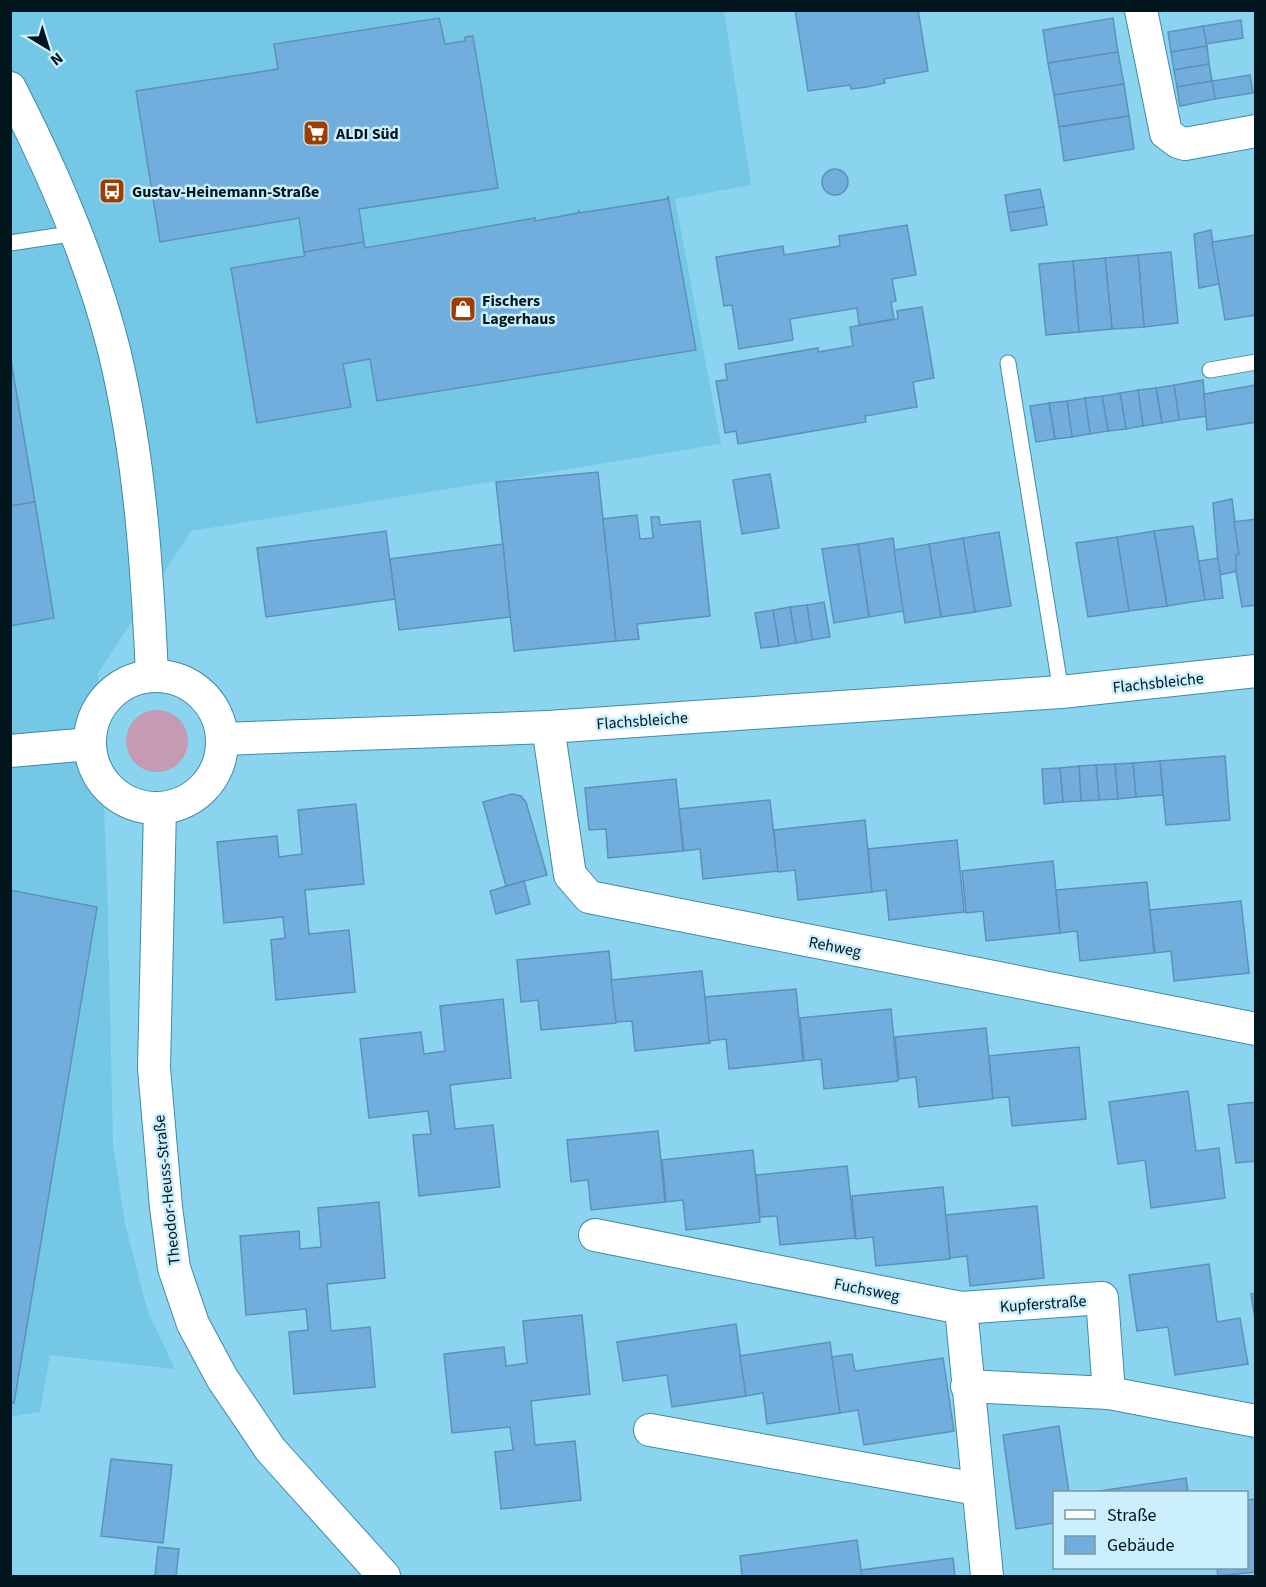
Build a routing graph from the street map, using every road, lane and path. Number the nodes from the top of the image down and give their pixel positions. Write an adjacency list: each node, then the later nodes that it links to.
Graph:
1 (1141, 10): 3 (street)
2 (10, 88): 4 (street)
3 (1256, 131)
4 (77, 232): 5 (lane); 10 (street)
5 (10, 243)
6 (1256, 362): 8 (lane)
7 (1008, 363): 11 (lane)
8 (1210, 370)
9 (1256, 671): 11 (street, Flachsbleiche)
10 (152, 675): 13 (street); 14 (street)
11 (1061, 692): 12 (street, Flachsbleiche)
12 (548, 727): 13 (street, Flachsbleiche); 17 (street, Rehweg)
13 (223, 739): 16 (street)
14 (90, 744): 15 (street); 16 (street)
15 (10, 751)
16 (160, 808): 25 (street, Theodor-Heuss-Straße)
17 (1256, 1029)
18 (595, 1234): 19 (street, Fuchsweg)
19 (961, 1308): 20 (street); 21 (street, Kupferstraße)
20 (968, 1386): 21 (street); 24 (street)
21 (1109, 1393): 22 (street)
22 (1256, 1421)
23 (650, 1430): 24 (street)
24 (977, 1489): 26 (street)
25 (384, 1576)
26 (987, 1576)

